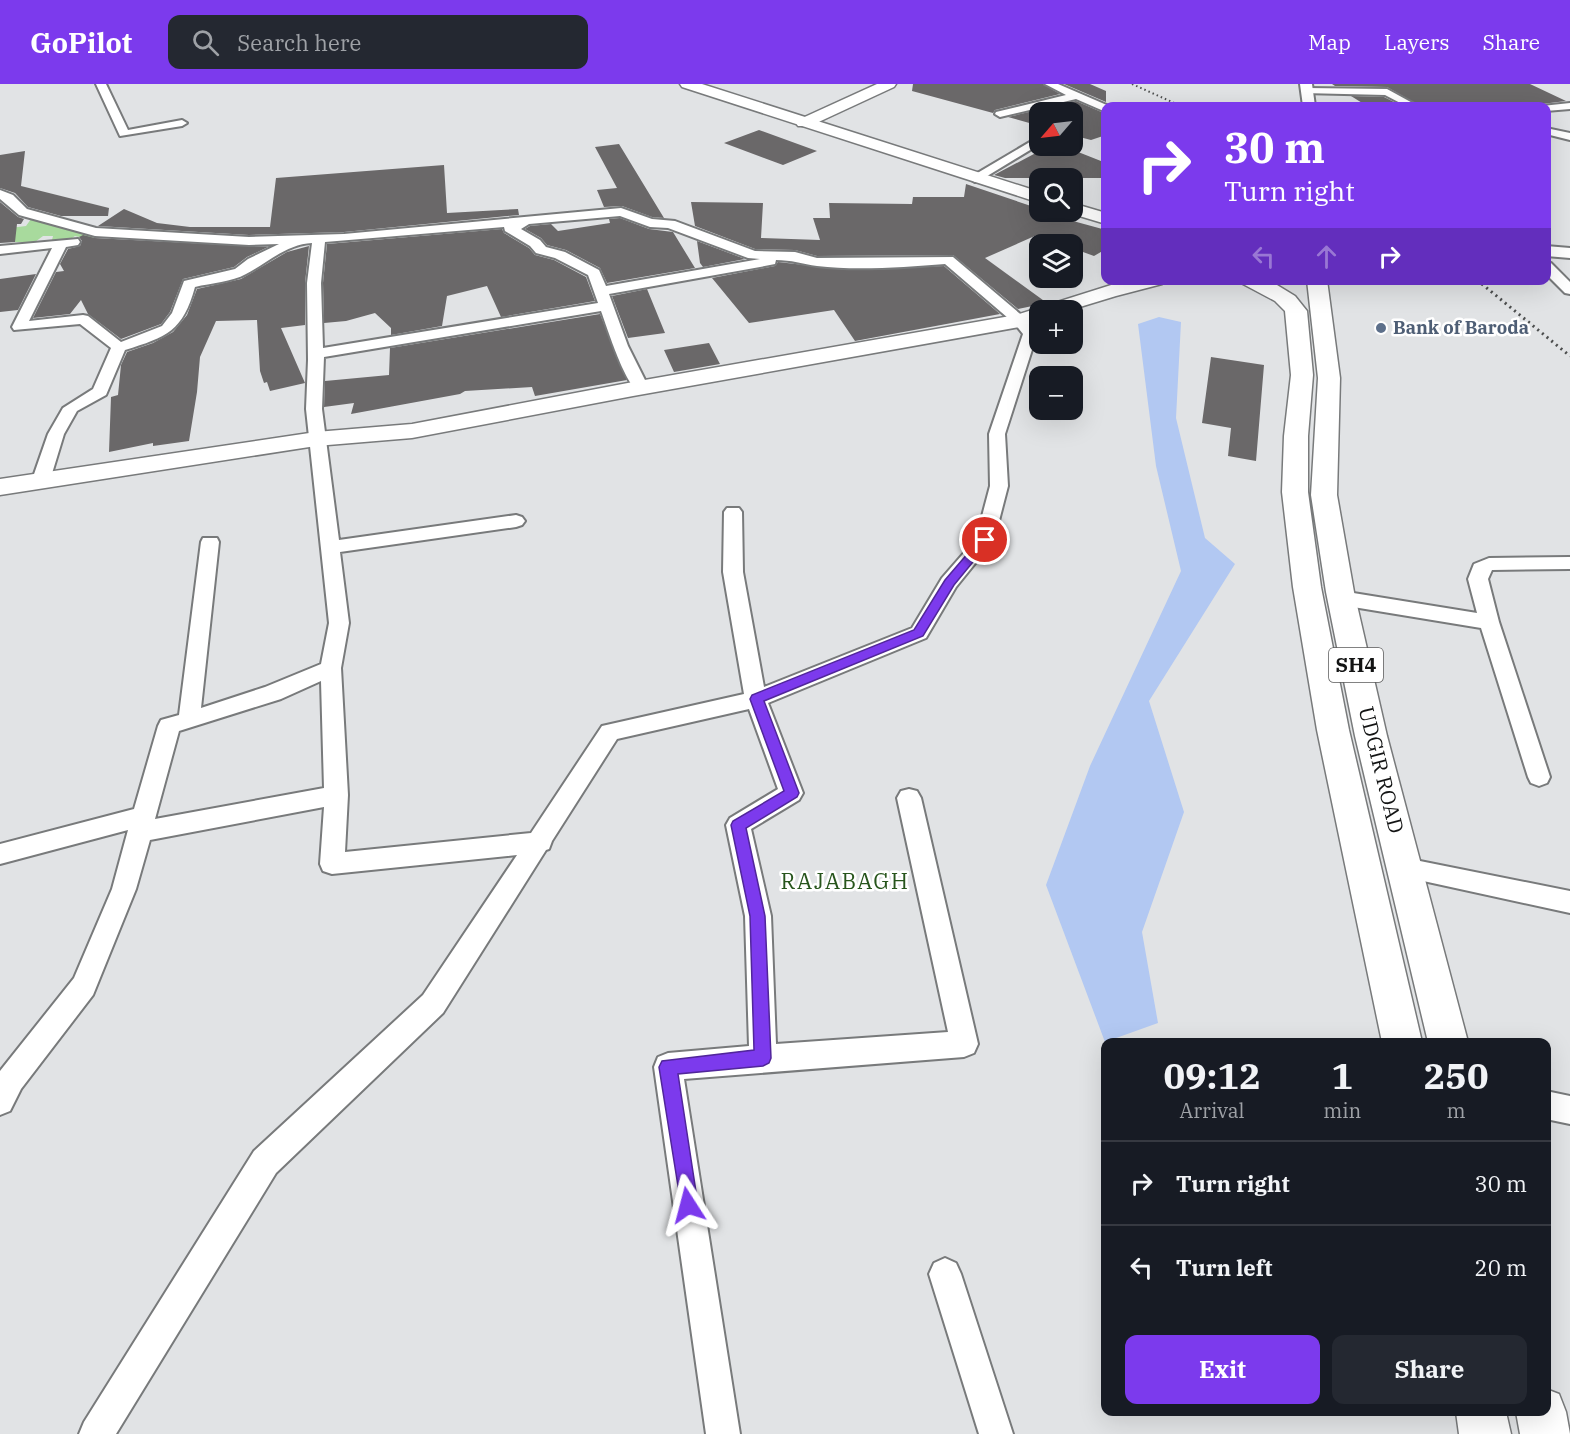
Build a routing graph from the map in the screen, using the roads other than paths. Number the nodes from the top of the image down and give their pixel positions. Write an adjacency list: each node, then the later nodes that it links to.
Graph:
1 (101, 84): 15 (street)
2 (862, 84): 14 (main road)
3 (889, 84): 16 (main road)
4 (1050, 84): 7 (street)
5 (694, 85): 14 (main road)
6 (1306, 87): 8 (street); 9 (street)
7 (1076, 96): 11 (street); 13 (street)
8 (1308, 102)
9 (1406, 102)
10 (1570, 106): 12 (street)
11 (1101, 107)
12 (1551, 108)
13 (1000, 114)
14 (786, 118): 16 (main road)
15 (182, 123)
16 (804, 123): 20 (main road)
17 (1551, 131): 18 (street)
18 (1570, 138)
19 (1029, 146): 20 (street)
20 (975, 178): 21 (main road)
21 (1029, 195)
22 (3, 199): 26 (street)
23 (1083, 212): 24 (main road)
24 (1101, 217)
25 (536, 220): 27 (street); 34 (street); 41 (street)
26 (161, 237): 28 (street); 30 (street)
27 (319, 239): 28 (street); 47 (street)
28 (298, 240): 46 (street)
29 (1570, 243): 33 (street)
30 (61, 244): 31 (street); 46 (street)
31 (0, 250)
32 (1570, 253): 35 (street)
33 (1551, 254)
34 (795, 255): 41 (street); 43 (street)
35 (1551, 256)
36 (1551, 261): 40 (street)
37 (1138, 285): 42 (main road)
38 (1260, 285): 70 (main road, UDGIR ROAD / SH4)
39 (1318, 285): 57 (main road, UDGIR ROAD / SH4)
40 (1570, 290)
41 (602, 299): 47 (street); 48 (street)
42 (1082, 300)
43 (1029, 317)
44 (1029, 318): 48 (main road)
45 (1029, 337): 60 (street)
46 (119, 347): 50 (street)
47 (316, 354): 49 (street)
48 (641, 388): 49 (main road)
49 (316, 440): 50 (main road); 55 (street)
50 (41, 480): 51 (main road)
51 (0, 487)
52 (734, 512): 60 (street)
53 (516, 520): 55 (street)
54 (210, 542): 61 (street)
55 (330, 547): 59 (street)
56 (1570, 563): 58 (street)
57 (1341, 598): 58 (street); 68 (main road, UDGIR ROAD / SH4)
58 (1489, 622): 62 (street)
59 (331, 668): 61 (street); 63 (street)
60 (756, 699): 66 (street); 72 (street)
61 (189, 720): 65 (street)
62 (1539, 777)
63 (336, 795): 65 (street); 66 (street)
64 (909, 798): 72 (street)
65 (141, 824): 67 (street); 73 (street)
66 (541, 842): 79 (street)
67 (0, 854)
68 (1405, 868): 69 (street); 71 (main road, UDGIR ROAD / SH4)
69 (1570, 902)
70 (1401, 1038)
71 (1447, 1038)
72 (763, 1058): 80 (street)
73 (0, 1101)
74 (1551, 1106): 75 (street)
75 (1570, 1110)
76 (945, 1274): 81 (street)
77 (1482, 1416): 82 (main road)
78 (1542, 1416): 83 (main road)
79 (91, 1433)
80 (723, 1434)
81 (996, 1434)
82 (1485, 1434)
83 (1546, 1434)

